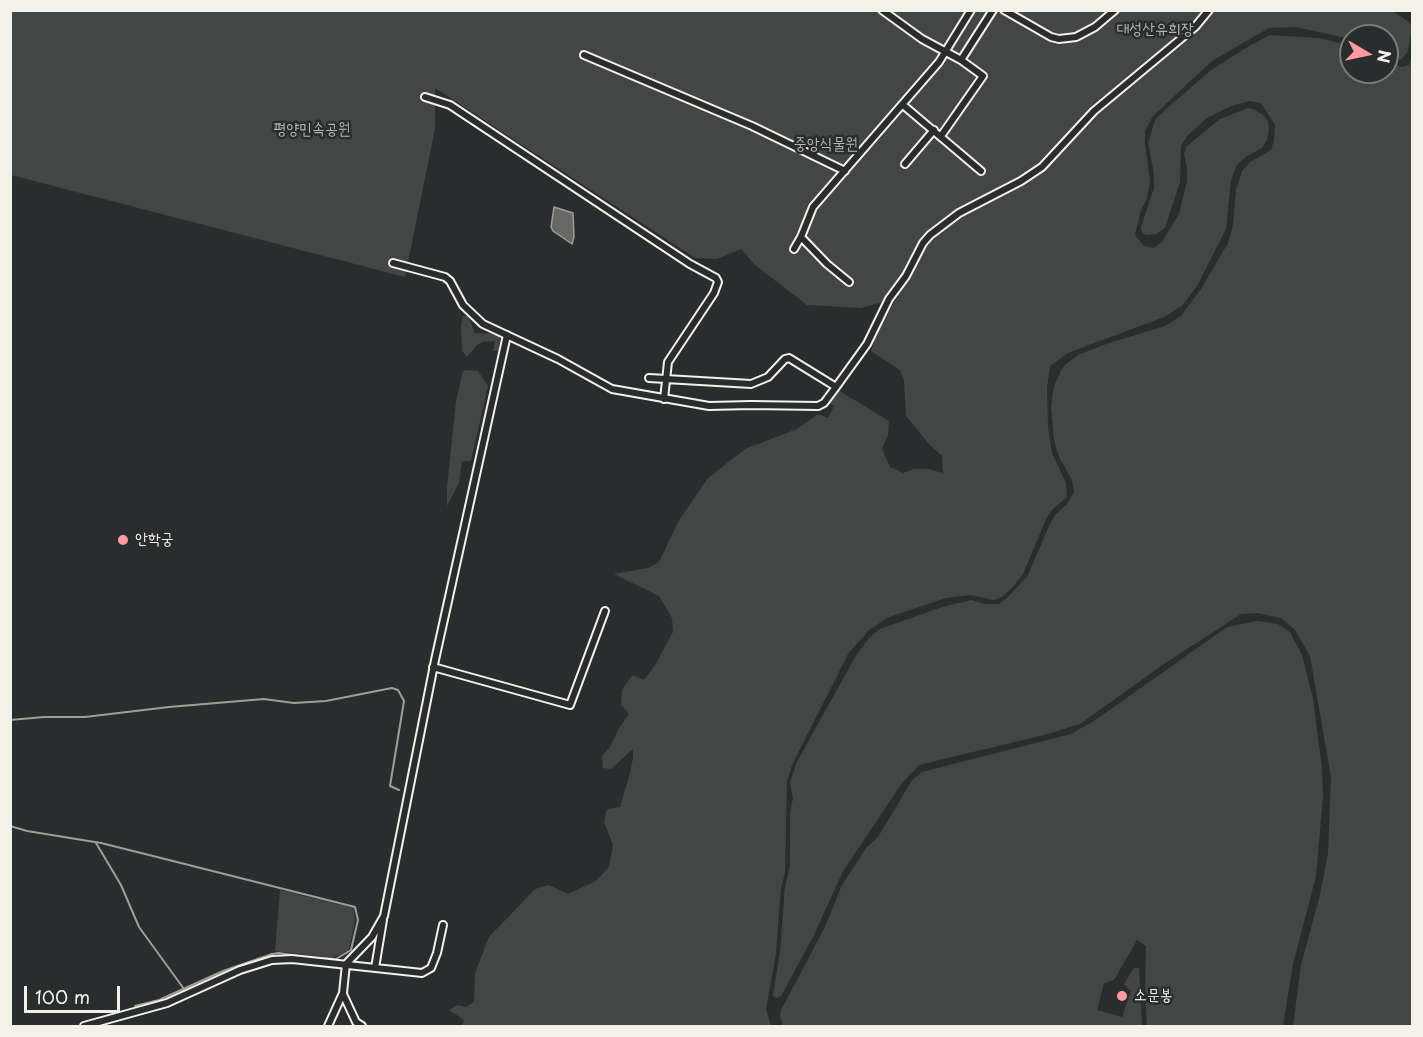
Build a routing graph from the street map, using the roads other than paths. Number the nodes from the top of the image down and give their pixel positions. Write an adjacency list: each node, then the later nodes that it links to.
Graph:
1 (882, 10): 7 (street)
2 (971, 10): 7 (street)
3 (993, 10): 9 (street)
4 (1004, 10): 5 (street)
5 (1115, 10)
6 (1209, 10): 24 (street)
7 (946, 52): 9 (street); 11 (street)
8 (584, 55): 15 (street)
9 (961, 60): 13 (street)
10 (425, 97): 23 (street)
11 (903, 105): 12 (street); 15 (street)
12 (934, 130): 13 (street); 14 (street)
13 (941, 136): 16 (street)
14 (905, 164)
15 (845, 171): 17 (street)
16 (981, 171)
17 (801, 237): 18 (street); 20 (street)
18 (794, 249)
19 (393, 263): 21 (street)
20 (849, 282)
21 (507, 335): 25 (street); 27 (street)
22 (649, 378): 23 (street)
23 (666, 379): 24 (street); 25 (street)
24 (836, 387): 25 (street)
25 (664, 399)
26 (605, 610): 27 (street)
27 (434, 667): 28 (street)
28 (384, 916): 30 (street); 31 (street)
29 (442, 925): 31 (street)
30 (346, 964): 31 (street); 32 (street); 33 (street)
31 (375, 968)
32 (343, 993): 34 (street); 35 (street)
33 (84, 1026)
34 (328, 1026)
35 (362, 1026)

